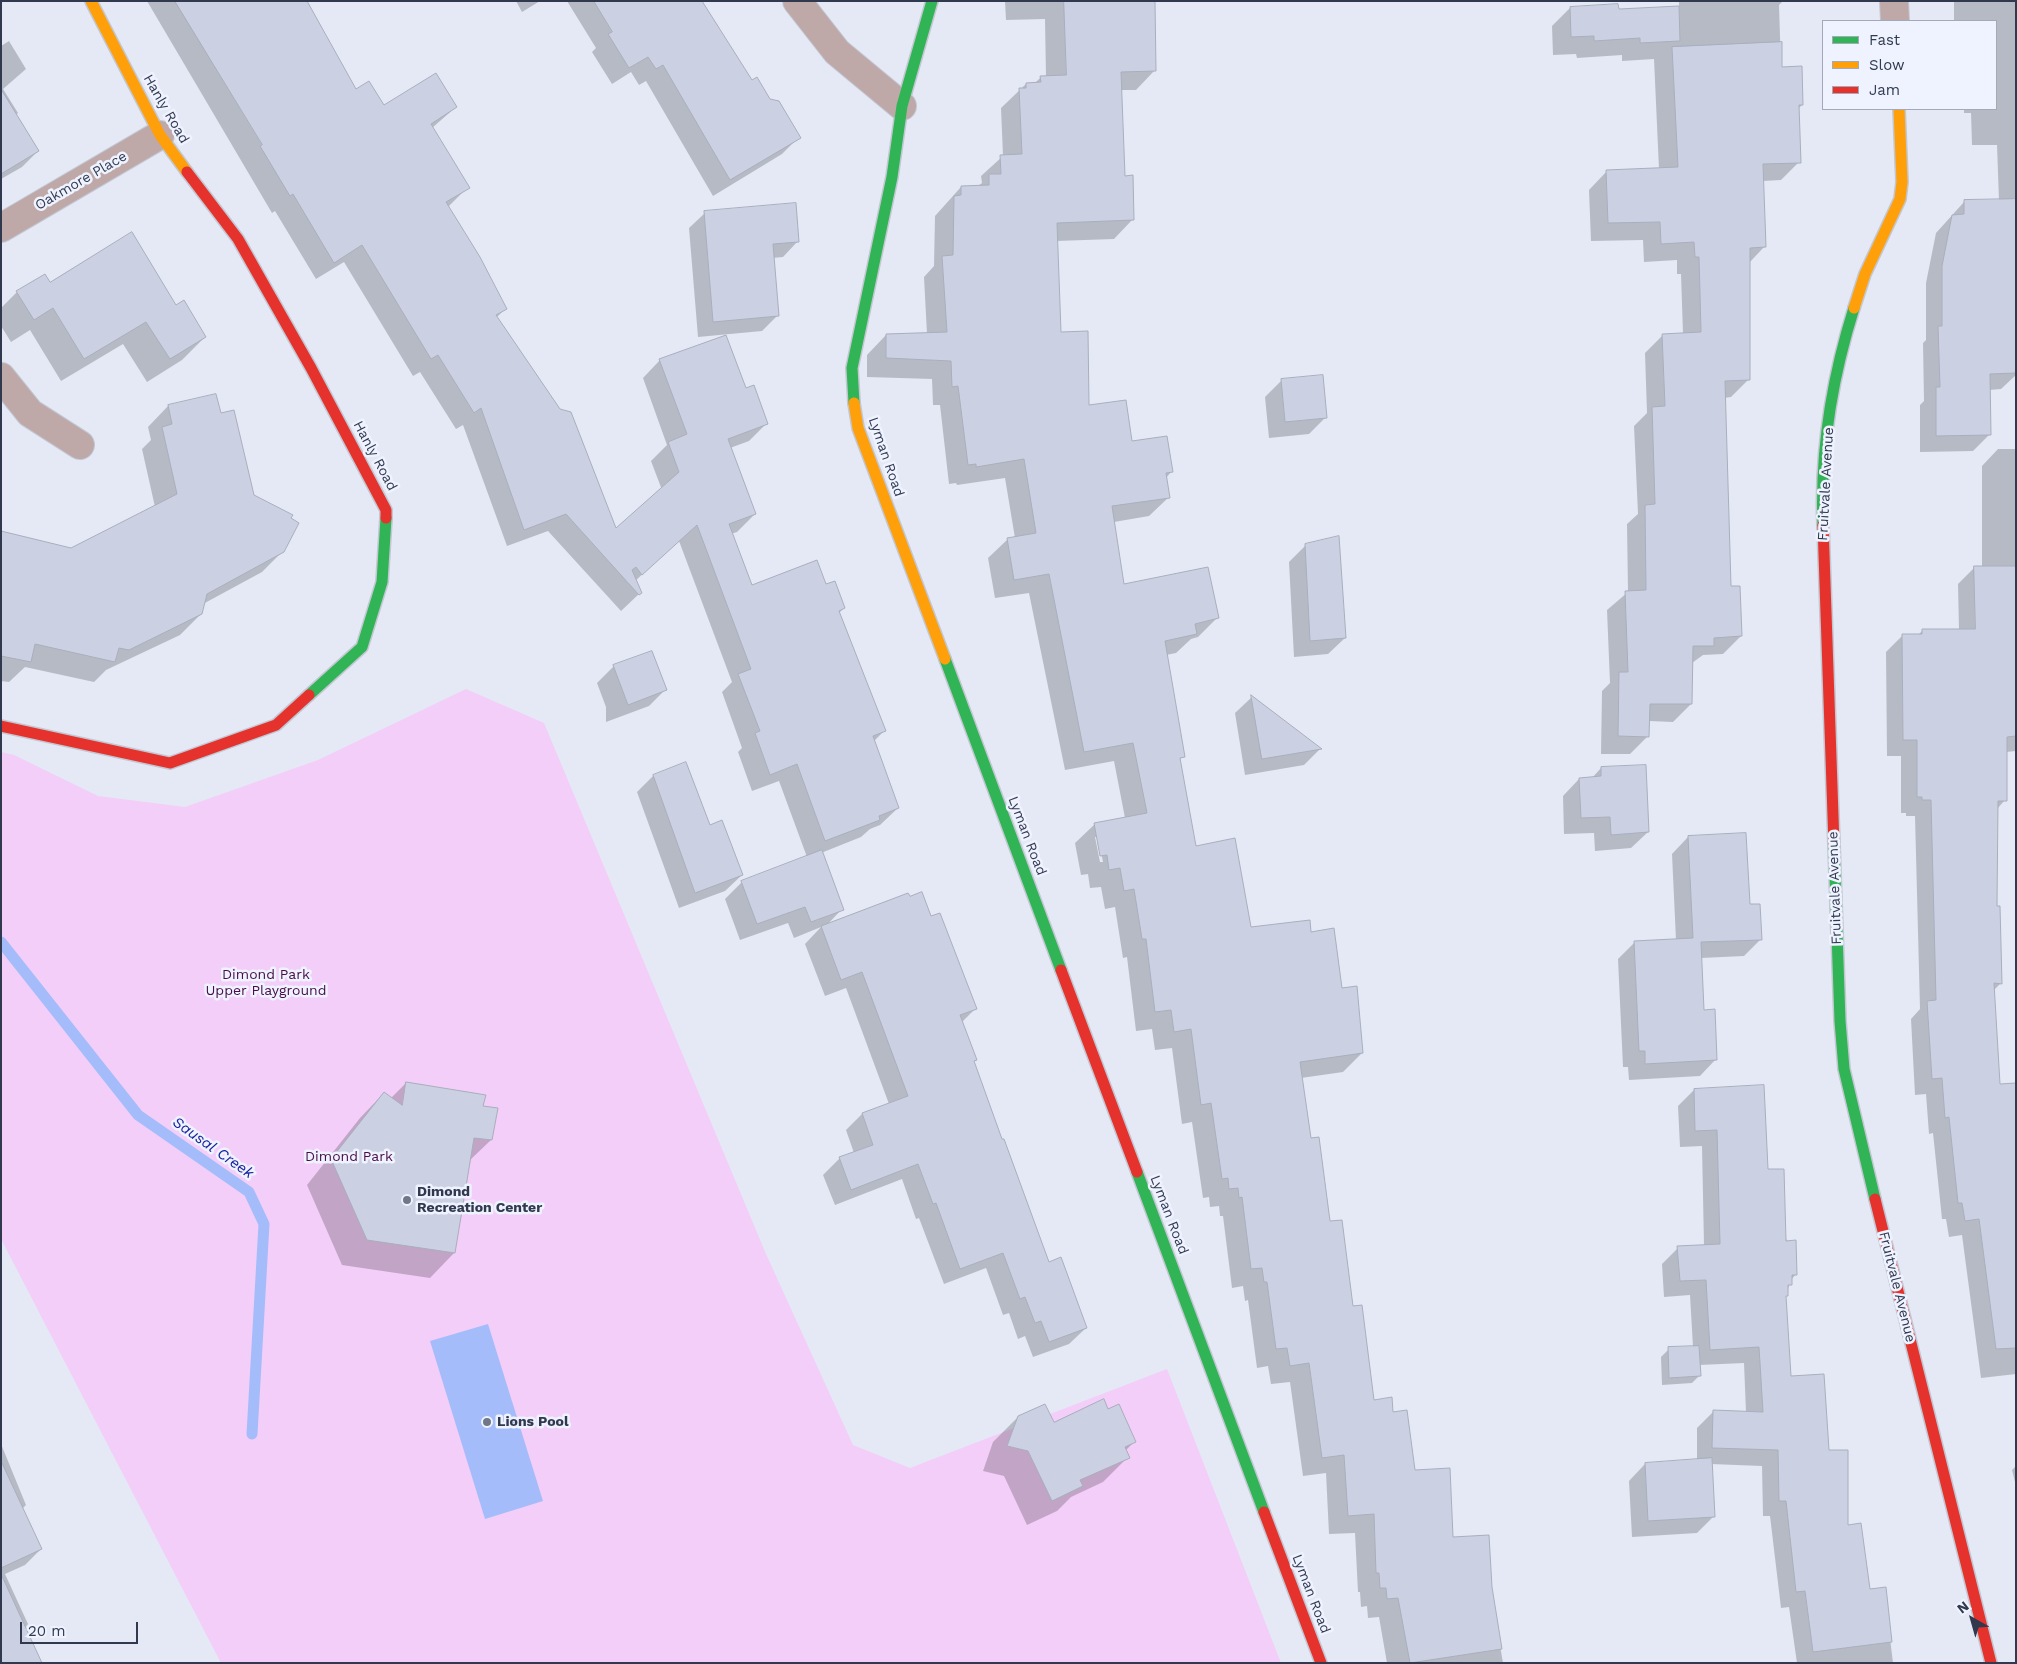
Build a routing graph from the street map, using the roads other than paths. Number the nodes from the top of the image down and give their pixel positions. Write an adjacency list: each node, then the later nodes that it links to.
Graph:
1 (91, 1): 8 (street, Hanly Road)
2 (797, 1): 6 (street)
3 (932, 1): 6 (street, Lyman Road)
4 (1894, 1): 5 (street)
5 (1895, 20)
6 (902, 106): 13 (street, Lyman Road)
7 (1899, 110): 14 (street, Fruitvale Avenue)
8 (160, 134): 9 (street, Oakmore Place); 12 (street, Hanly Road)
9 (1, 228)
10 (1, 377): 11 (street)
11 (80, 444)
12 (1, 726)
13 (1320, 1663)
14 (1991, 1663)

